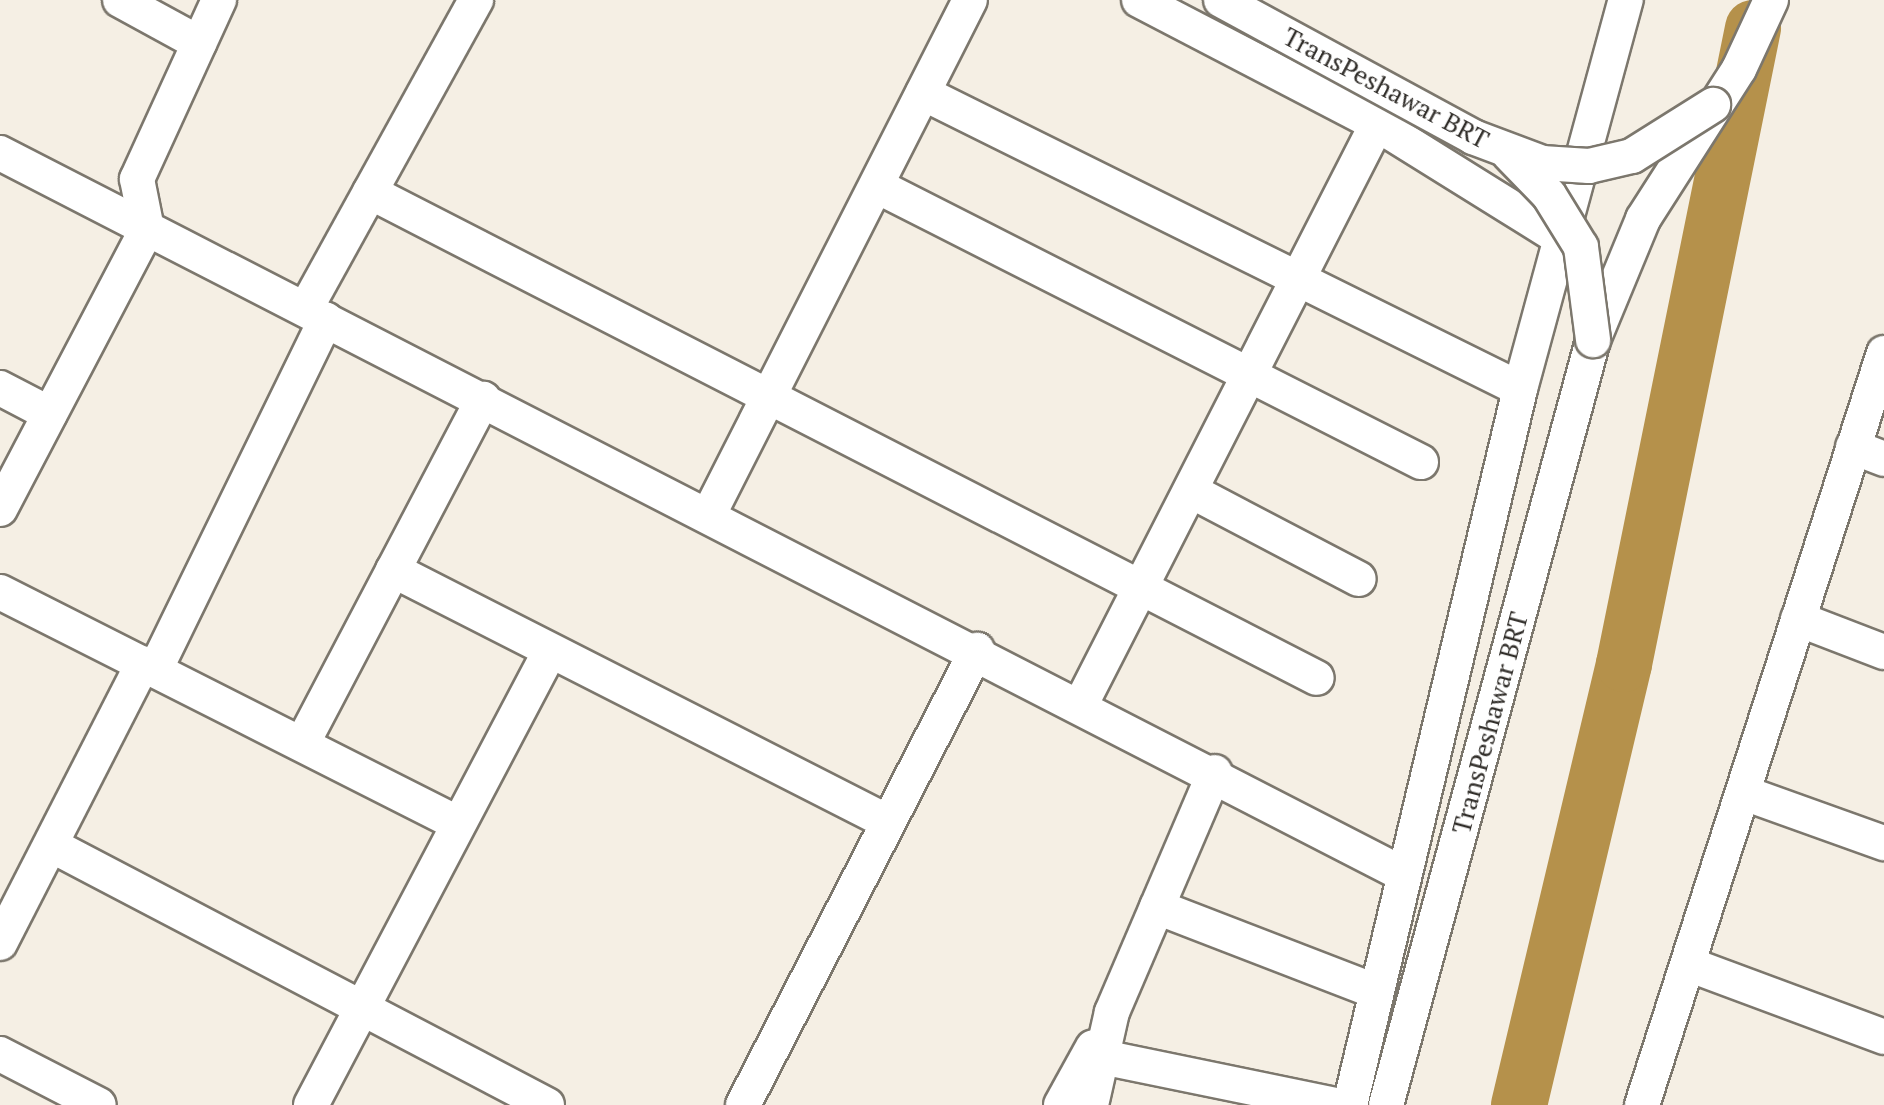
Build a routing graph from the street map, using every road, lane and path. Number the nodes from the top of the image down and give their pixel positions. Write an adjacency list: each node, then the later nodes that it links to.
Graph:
1 (120, 0): 9 (street)
2 (219, 0): 9 (street)
3 (476, 0): 16 (street)
4 (970, 0): 10 (street)
5 (1139, 0): 12 (street)
6 (1221, 0): 14 (street, TransPeshawar BRT, bridge)
7 (1626, 0): 18 (street)
8 (1771, 0): 11 (street, TransPeshawar BRT)
9 (199, 43): 17 (street)
10 (923, 93): 15 (street); 19 (street)
11 (1713, 105): 14 (street, TransPeshawar BRT, bridge); 21 (street, TransPeshawar BRT, bridge)
12 (1377, 124): 18 (street); 19 (street)
13 (0, 153): 17 (street)
14 (1509, 153): 21 (street, TransPeshawar BRT, bridge)
15 (877, 186): 23 (street); 27 (street)
16 (370, 192): 20 (street); 27 (street)
17 (147, 229): 20 (street); 28 (street)
18 (1562, 239): 25 (street)
19 (1297, 280): 23 (street); 25 (street)
20 (316, 313): 26 (street); 42 (street)
21 (1593, 340): 70 (street, TransPeshawar BRT)
22 (1884, 353): 29 (street)
23 (1250, 378): 30 (street); 31 (street)
24 (0, 388): 28 (street)
25 (1520, 389): 52 (street)
26 (483, 399): 33 (street); 34 (street)
27 (768, 400): 33 (street); 36 (street)
28 (50, 414): 32 (street)
29 (1868, 453): 38 (street)
30 (1421, 462)
31 (1193, 492): 35 (street); 36 (street)
32 (0, 509)
33 (709, 514): 39 (street)
34 (393, 570): 41 (street); 45 (street)
35 (1359, 579)
36 (1141, 589): 43 (street); 44 (street)
37 (0, 592): 42 (street)
38 (1798, 619): 40 (street); 47 (street)
39 (977, 650): 44 (street); 48 (street)
40 (1884, 652)
41 (549, 653): 48 (street); 49 (street)
42 (149, 667): 45 (street); 51 (street)
43 (1317, 678)
44 (1081, 704): 46 (street)
45 (302, 744): 49 (street)
46 (1215, 772): 52 (street); 53 (street)
47 (1744, 793): 50 (street); 55 (street)
48 (888, 822): 65 (street)
49 (457, 823): 57 (street)
50 (1884, 843)
51 (51, 845): 54 (street); 57 (street)
52 (1403, 874): 56 (street)
53 (1157, 907): 56 (street); 58 (street)
54 (0, 943)
55 (1688, 964): 59 (street); 71 (street)
56 (1375, 991): 69 (street)
57 (364, 1009): 63 (street); 64 (street)
58 (1112, 1012): 61 (street); 66 (street)
59 (1884, 1037)
60 (0, 1054): 62 (street)
61 (1102, 1057): 67 (street); 68 (street)
62 (99, 1105)
63 (311, 1105)
64 (547, 1105)
65 (743, 1105)
66 (1061, 1105)
67 (1091, 1105)
68 (1335, 1105)
69 (1350, 1105)
70 (1386, 1105)
71 (1642, 1105)

